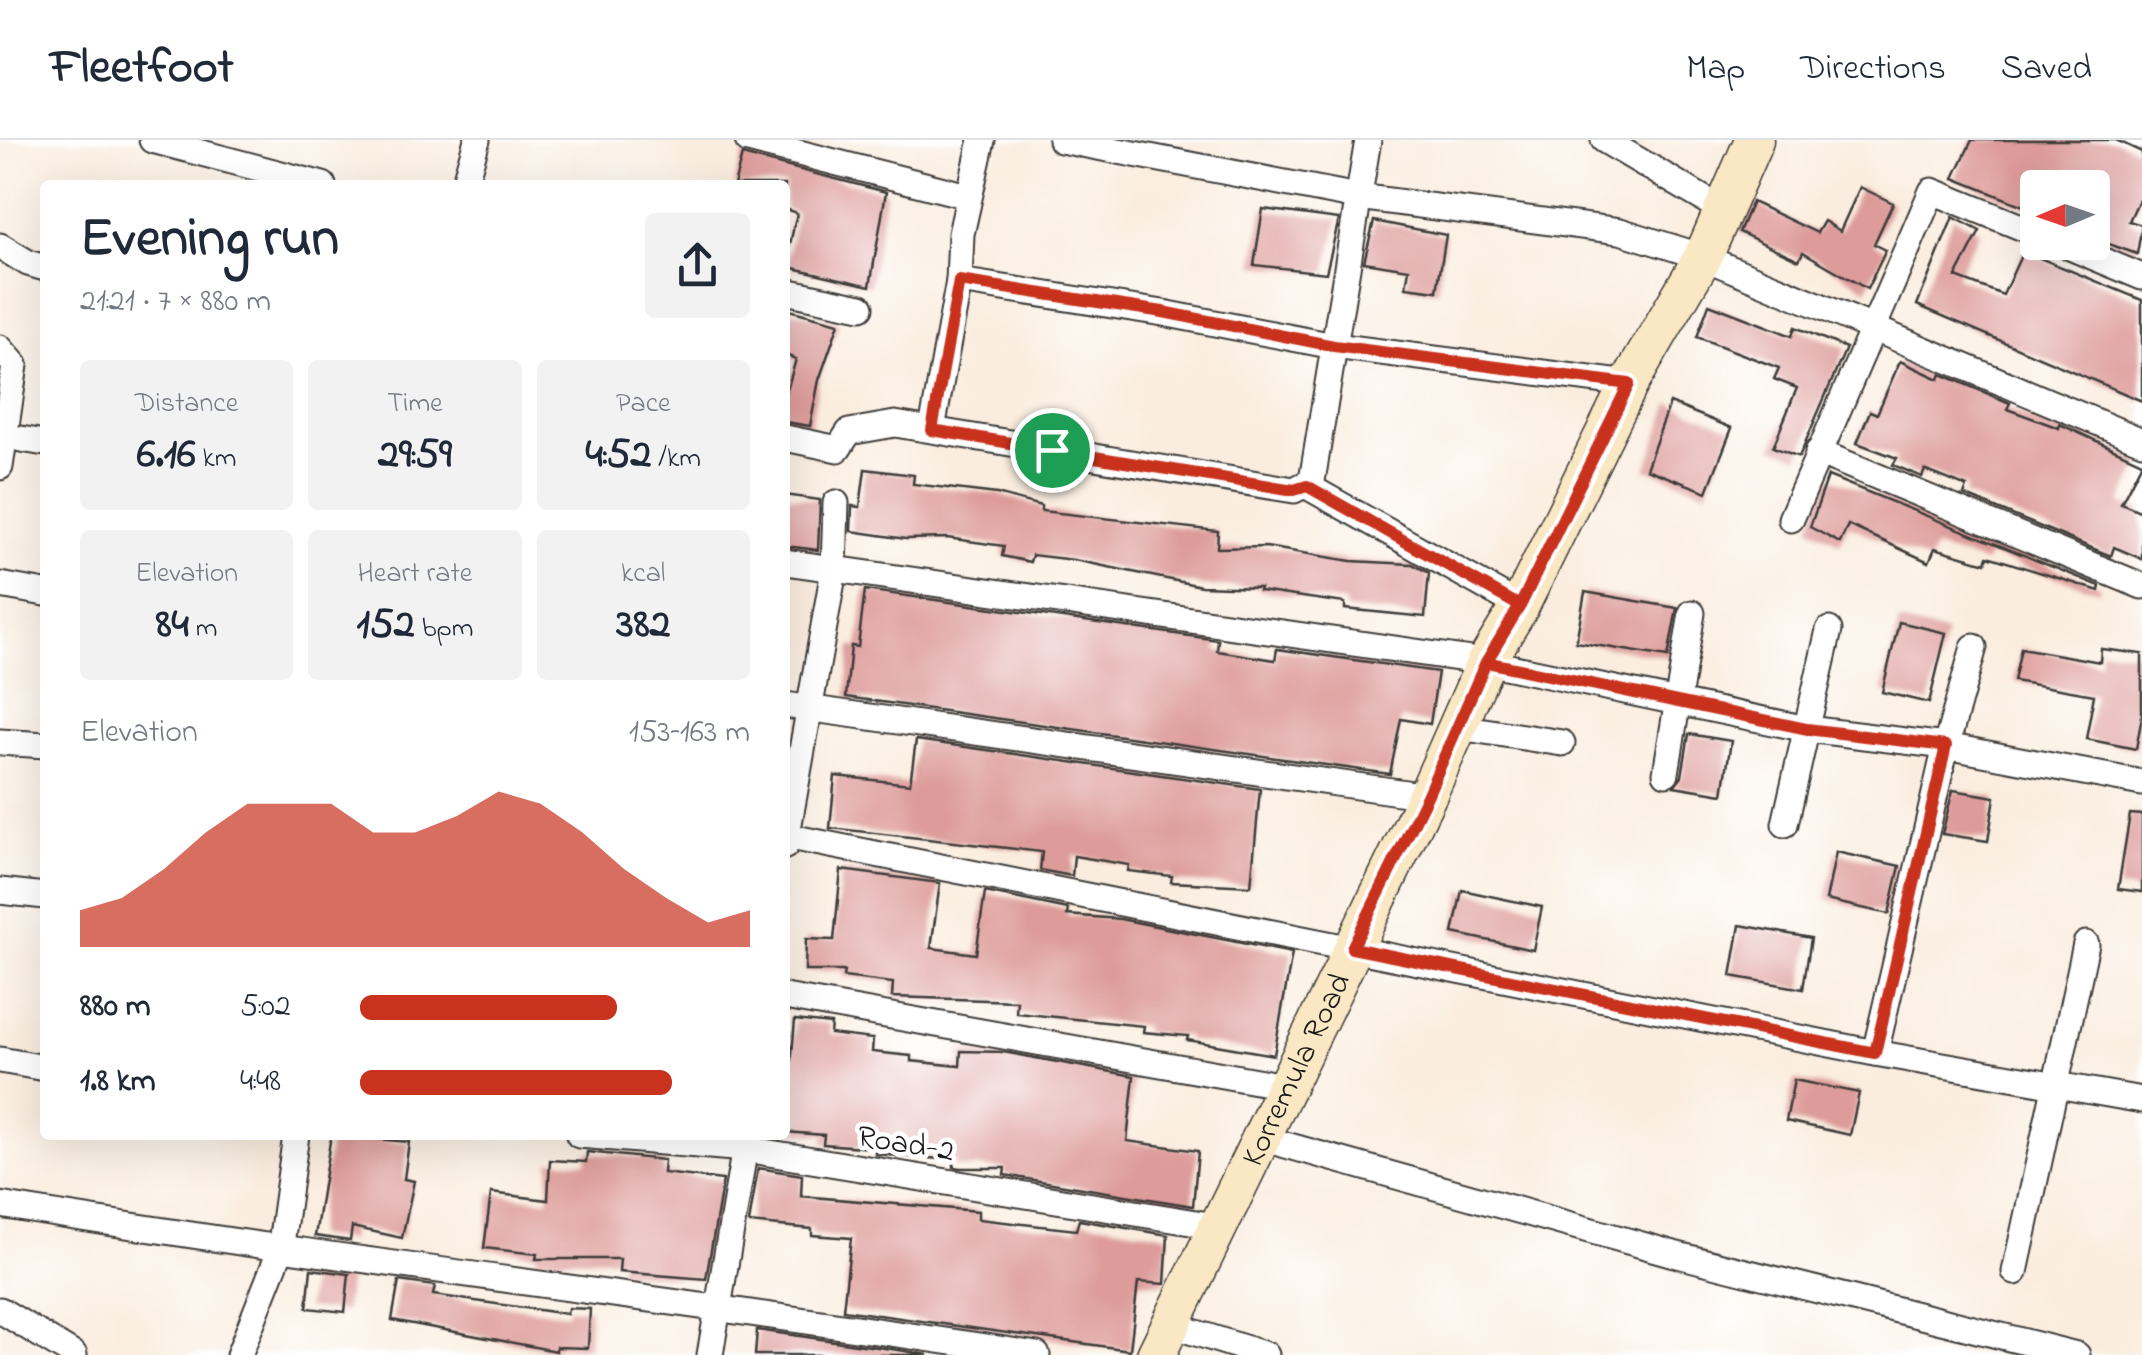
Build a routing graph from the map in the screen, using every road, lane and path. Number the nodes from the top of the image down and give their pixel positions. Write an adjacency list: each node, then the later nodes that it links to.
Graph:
1 (152, 140): 9 (street)
2 (477, 140): 10 (street)
3 (748, 140): 11 (street)
4 (982, 140): 11 (street)
5 (1061, 140): 12 (street)
6 (1368, 140): 12 (street)
7 (1604, 140): 13 (street)
8 (1754, 140): 13 (street, Korremula Road)
9 (305, 180)
10 (465, 180)
11 (968, 196): 20 (street)
12 (1358, 198): 16 (street); 24 (street)
13 (1724, 212): 16 (street, Korremula Road)
14 (2020, 227): 23 (street)
15 (0, 246): 18 (street)
16 (1703, 257): 23 (street); 26 (street, Korremula Road)
17 (2101, 260): 19 (street)
18 (40, 266)
19 (2142, 277)
20 (959, 281): 24 (street); 27 (street)
21 (790, 292): 22 (street)
22 (862, 307)
23 (1872, 329): 29 (street); 30 (street)
24 (1334, 346): 26 (street); 32 (street)
25 (0, 348): 31 (street)
26 (1629, 384): 40 (street, Korremula Road)
27 (932, 430): 28 (street); 32 (street)
28 (790, 439)
29 (2142, 441)
30 (1818, 452): 34 (street); 38 (street)
31 (0, 467)
32 (1307, 486): 40 (street)
33 (836, 503): 36 (street)
34 (1791, 519)
35 (790, 563): 36 (street)
36 (834, 570): 44 (street); 46 (street)
37 (0, 585): 39 (street)
38 (2142, 586)
39 (40, 592)
40 (1520, 606): 44 (street, Korremula Road)
41 (1692, 612): 45 (street)
42 (1830, 630): 48 (street)
43 (1974, 647): 52 (street)
44 (1486, 662): 45 (street); 47 (street, Korremula Road)
45 (1675, 702): 48 (street); 53 (street)
46 (796, 707): 55 (street); 56 (street)
47 (1459, 727): 50 (street); 56 (street, Korremula Road)
48 (1807, 729): 52 (street); 57 (street)
49 (0, 742): 51 (street)
50 (1562, 744)
51 (40, 745)
52 (1946, 746): 54 (street); 64 (street)
53 (1666, 773)
54 (2142, 783)
55 (790, 784)
56 (1427, 796): 62 (street, Korremula Road)
57 (1785, 824)
58 (790, 837): 62 (street)
59 (0, 891): 60 (street)
60 (40, 895)
61 (2086, 944): 67 (street)
62 (1352, 948): 64 (street); 68 (street, Korremula Road)
63 (790, 998): 68 (street)
64 (1875, 1053): 67 (street)
65 (0, 1060): 66 (street)
66 (40, 1067)
67 (2057, 1085): 69 (street); 77 (street)
68 (1284, 1086): 70 (street, Korremula Road)
69 (2142, 1100)
70 (1261, 1138): 75 (street, Korremula Road); 86 (street)
71 (295, 1140): 76 (street)
72 (698, 1140): 73 (street, Road-2)
73 (746, 1142): 75 (street, Road-2); 78 (street)
74 (0, 1205): 76 (street)
75 (1222, 1227): 80 (street, Korremula Road)
76 (280, 1252): 78 (street); 82 (street)
77 (2015, 1272)
78 (721, 1306): 83 (street); 84 (street)
79 (0, 1310): 81 (street)
80 (1164, 1340): 85 (street)
81 (74, 1355)
82 (239, 1355)
83 (710, 1355)
84 (1037, 1355)
85 (1266, 1355)
86 (2076, 1355)

